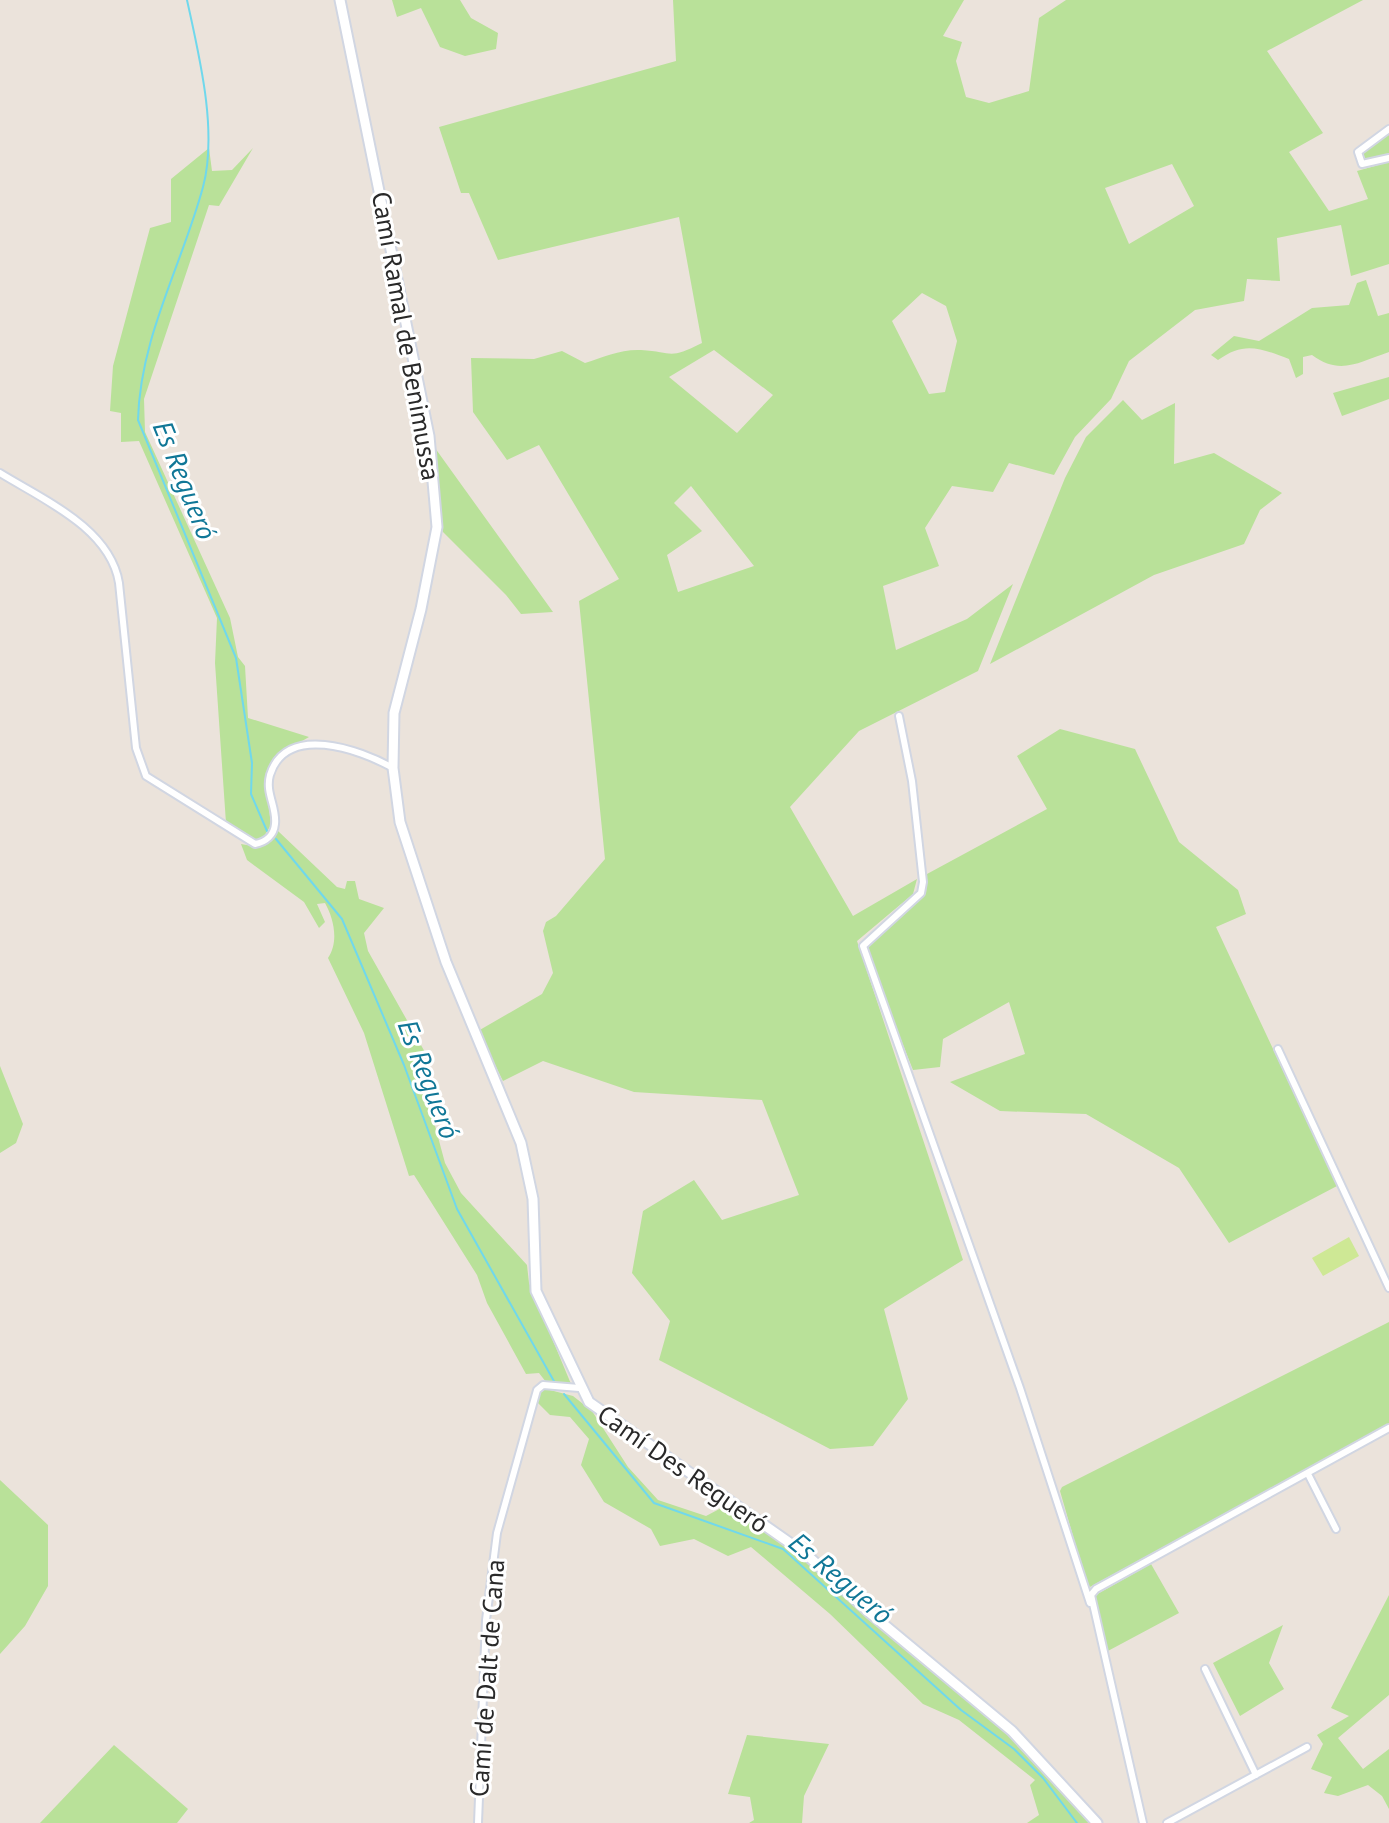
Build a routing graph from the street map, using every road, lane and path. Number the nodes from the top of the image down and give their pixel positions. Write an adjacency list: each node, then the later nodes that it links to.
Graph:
1 (340, 0): 6 (street, Camí Ramal de Benimussa)
2 (1389, 129): 3 (street)
3 (1389, 158)
4 (0, 473): 6 (street)
5 (899, 716): 13 (street)
6 (393, 768): 9 (street, Camí Des Regueró)
7 (1278, 1049): 8 (street)
8 (1389, 1288)
9 (579, 1388): 17 (street, Camí de Dalt de Cana); 18 (street, Camí Des Regueró)
10 (1389, 1428): 11 (street)
11 (1308, 1474): 12 (street); 13 (street)
12 (1336, 1529)
13 (1090, 1603): 19 (street)
14 (1205, 1669): 16 (street)
15 (1307, 1747): 16 (street)
16 (1256, 1775): 20 (street)
17 (478, 1823)
18 (1097, 1823)
19 (1143, 1823)
20 (1167, 1823)

